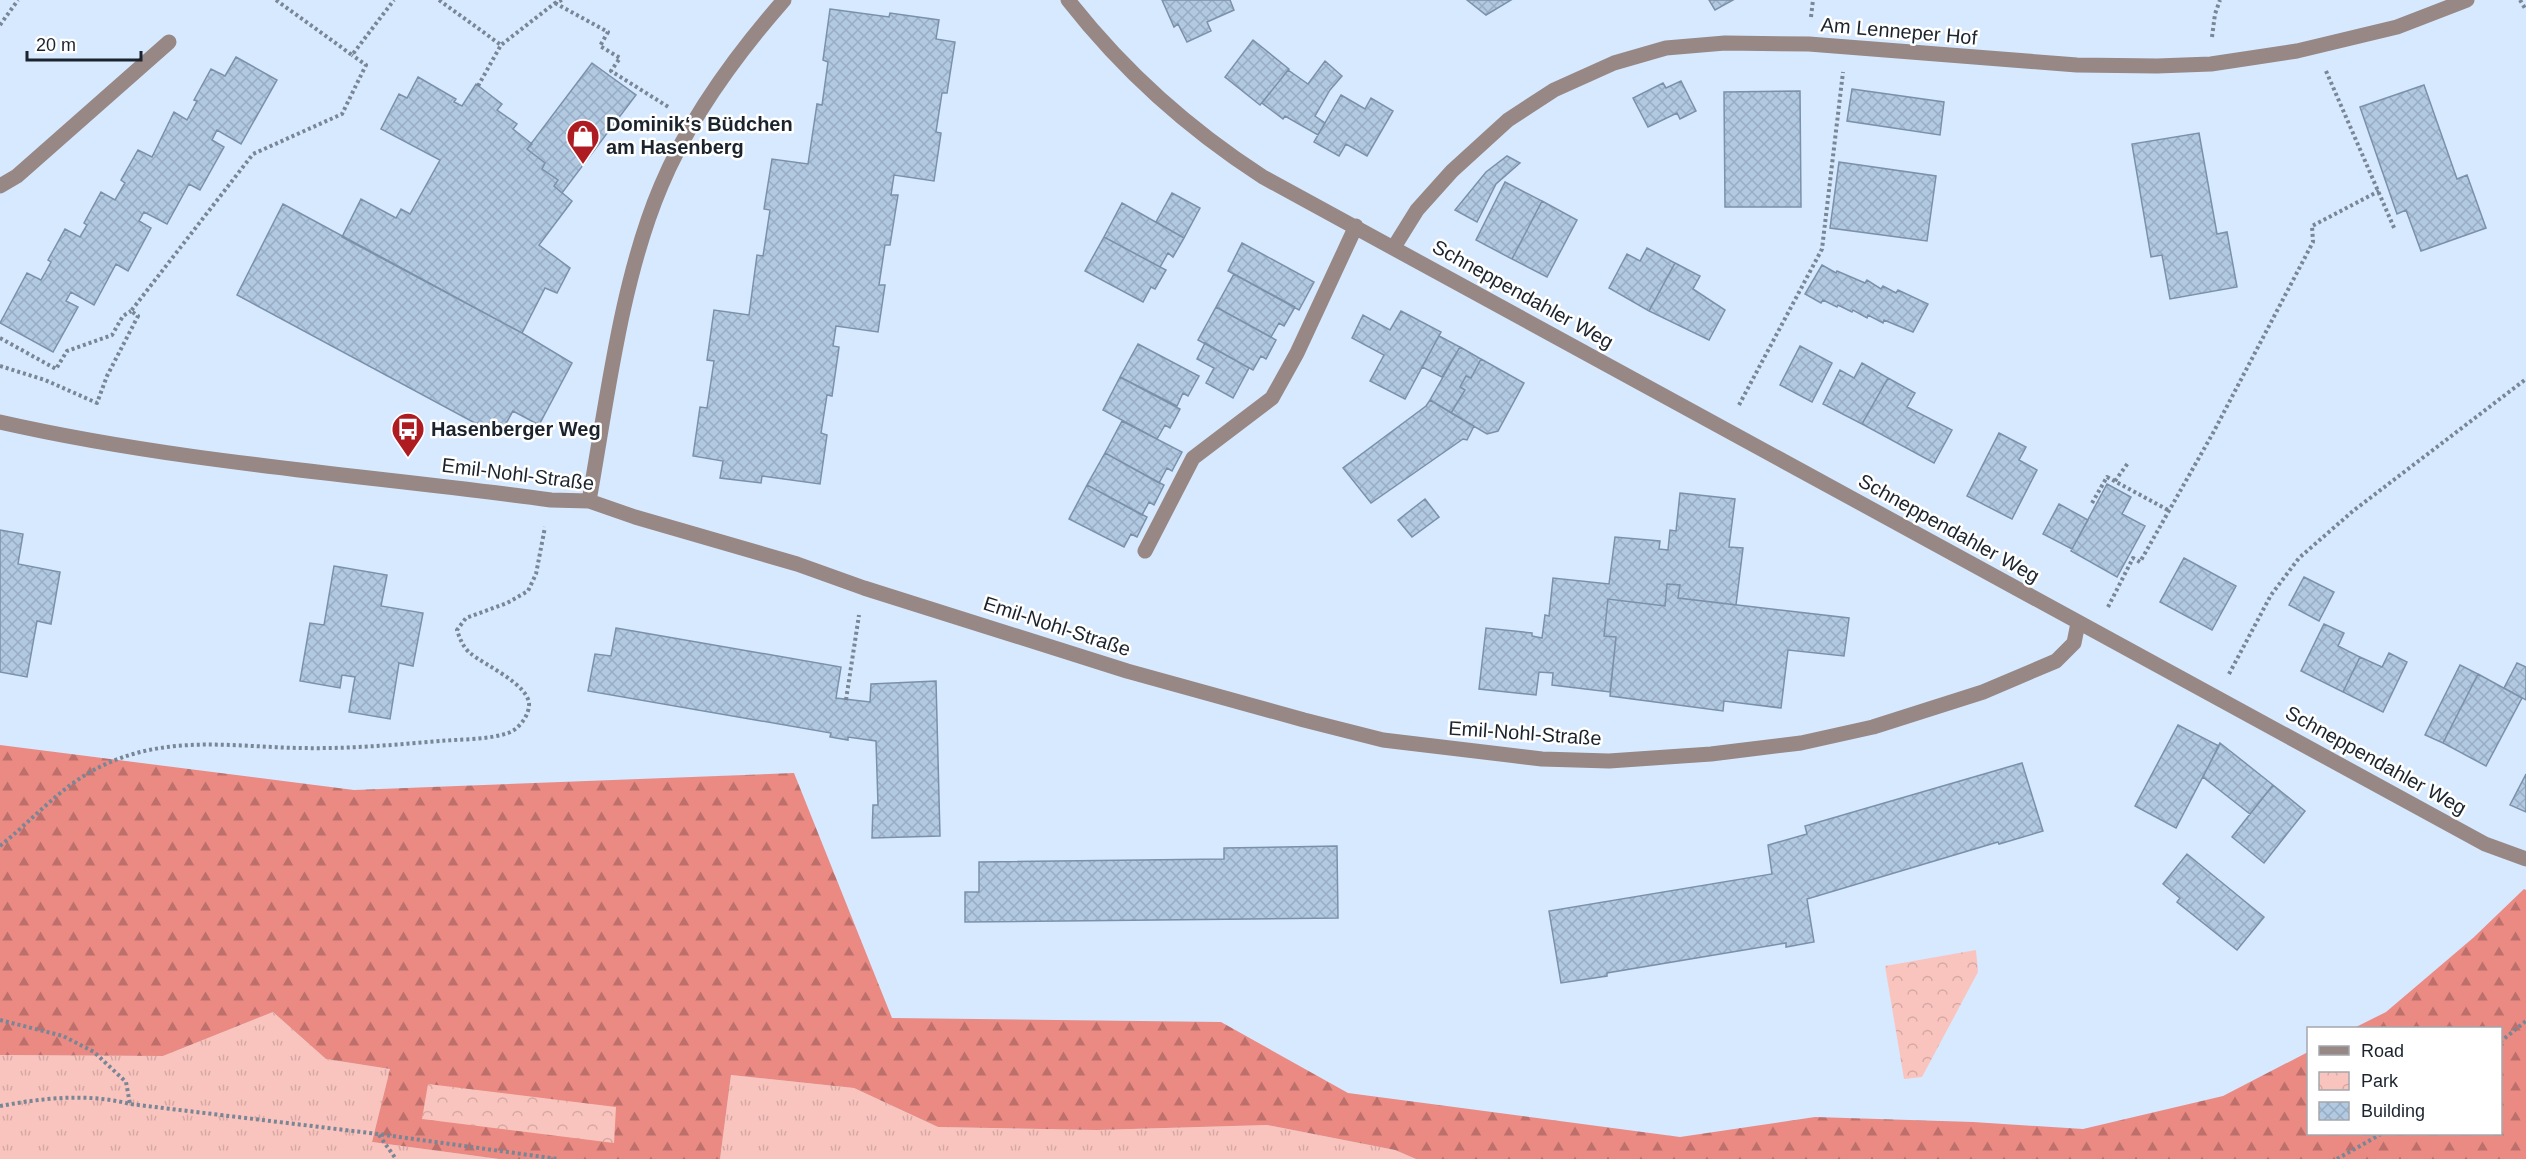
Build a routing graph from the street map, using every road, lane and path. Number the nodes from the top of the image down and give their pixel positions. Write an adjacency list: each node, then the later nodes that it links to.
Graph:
1 (18, 0): 13 (path)
2 (394, 0): 18 (path)
3 (439, 0): 15 (path)
4 (562, 0): 11 (path)
5 (784, 0): 21 (street)
6 (1068, 0): 24 (street, Schneppendahler Weg)
7 (2220, 0): 19 (path)
8 (2467, 0): 16 (street, Am Lenneper Hof)
9 (2520, 0): 12 (path)
10 (279, 1): 18 (path)
11 (555, 3): 15 (path); 21 (path)
12 (2526, 10)
13 (0, 25)
14 (169, 42): 22 (street)
15 (501, 45): 20 (path)
16 (2315, 46): 19 (street, Am Lenneper Hof); 23 (path)
17 (1846, 48): 19 (street, Am Lenneper Hof); 26 (street, Am Lenneper Hof); 32 (path)
18 (352, 55): 27 (path)
19 (2211, 64)
20 (478, 86)
21 (694, 122): 36 (street)
22 (0, 186)
23 (2379, 191): 25 (path); 38 (path)
24 (1356, 226): 26 (street, Schneppendahler Weg); 39 (street)
25 (2394, 230)
26 (1394, 248): 32 (street, Schneppendahler Weg)
27 (131, 310): 28 (path); 29 (path)
28 (0, 338)
29 (0, 366)
30 (2526, 379): 43 (path)
31 (0, 422): 35 (street, Emil-Nohl-Straße)
32 (1728, 431): 42 (street, Schneppendahler Weg)
33 (2128, 463): 34 (path)
34 (2115, 481): 37 (path); 38 (path)
35 (551, 500): 36 (street, Emil-Nohl-Straße); 45 (path)
36 (589, 501): 40 (street, Emil-Nohl-Straße)
37 (2092, 503)
38 (2168, 510): 41 (path)
39 (1145, 551)
40 (864, 588): 42 (street, Emil-Nohl-Straße); 44 (path)
41 (2106, 611)
42 (2078, 623): 43 (street, Schneppendahler Weg)
43 (2217, 697): 46 (street, Schneppendahler Weg)
44 (846, 700)
45 (0, 846)
46 (2526, 859)
47 (0, 1020): 50 (path)
48 (2526, 1021): 49 (path)
49 (2502, 1040)
50 (130, 1104): 51 (path); 52 (path)
51 (0, 1106)
52 (378, 1134): 54 (path); 55 (path)
53 (2380, 1135): 56 (path)
54 (396, 1159)
55 (558, 1159)
56 (2337, 1159)

